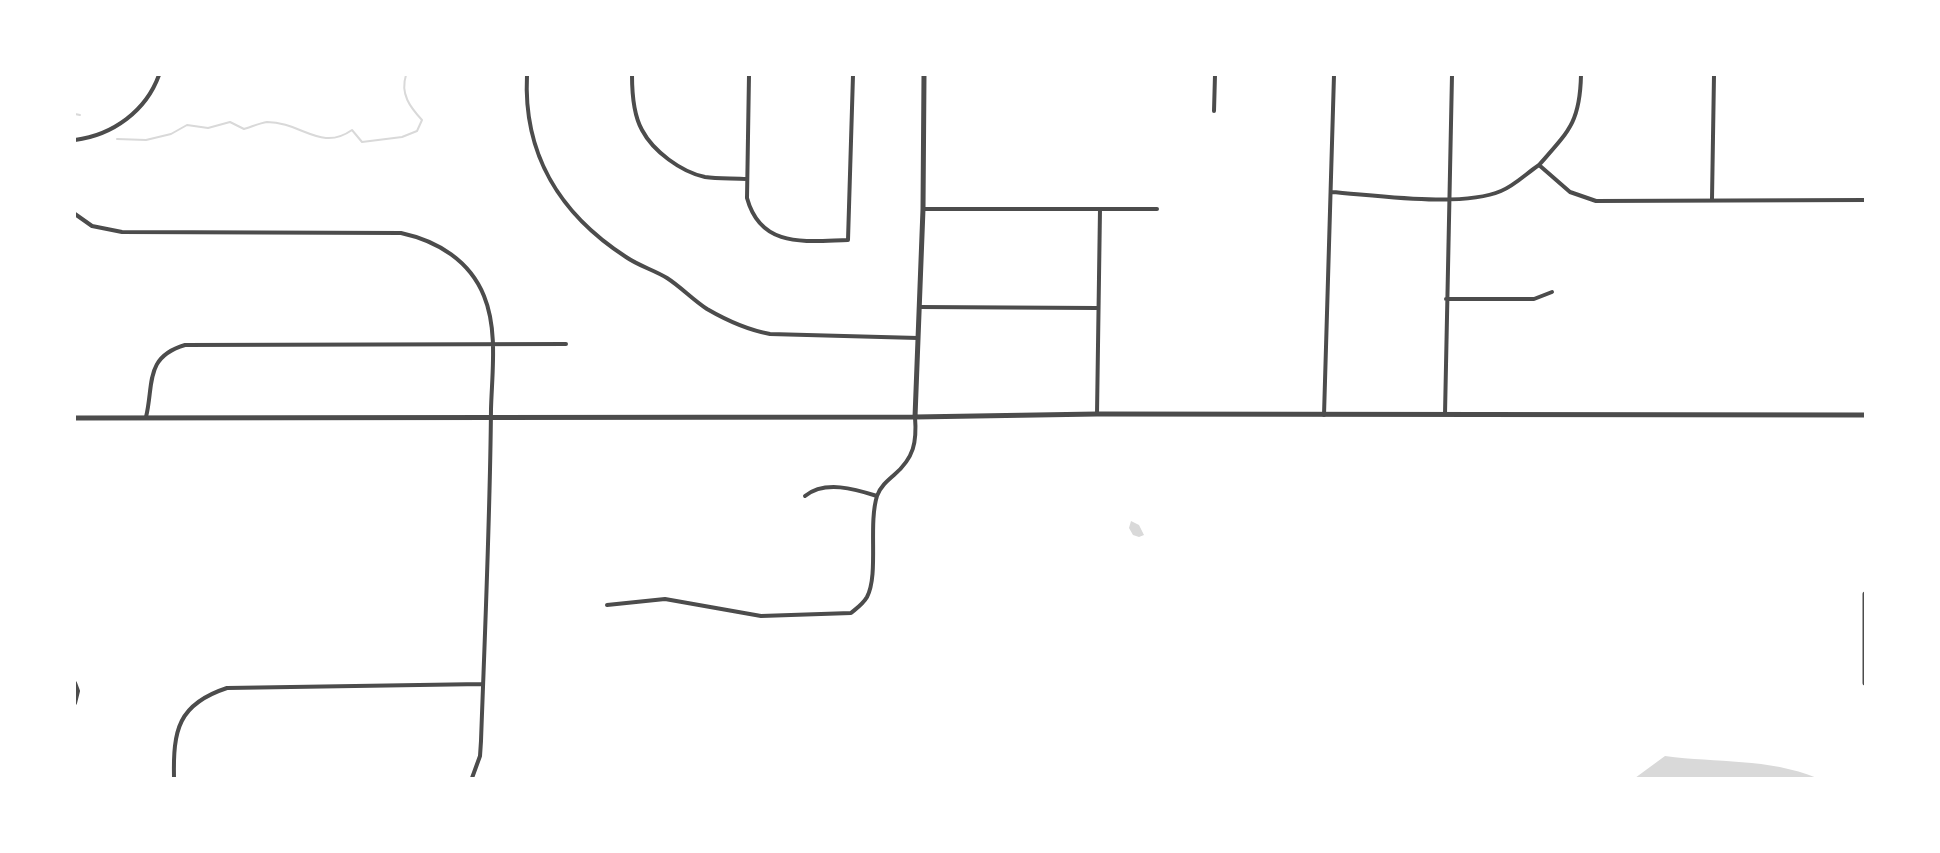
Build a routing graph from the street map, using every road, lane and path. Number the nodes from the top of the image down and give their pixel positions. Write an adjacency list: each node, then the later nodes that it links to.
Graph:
1 (159, 75): 13 (street)
2 (527, 75): 28 (street)
3 (632, 75): 15 (street)
4 (749, 75): 15 (street)
5 (853, 75): 15 (street)
6 (924, 75): 20 (street)
7 (1215, 75): 12 (street)
8 (1334, 75): 16 (street)
9 (1452, 75): 17 (street)
10 (1581, 75): 14 (street)
11 (1714, 75): 18 (street)
12 (1214, 111)
13 (75, 140)
14 (1539, 165): 17 (street); 18 (street)
15 (747, 179)
16 (1331, 192): 17 (street); 33 (street)
17 (1449, 199): 25 (street)
18 (1712, 199): 19 (street)
19 (1865, 200)
20 (922, 209): 21 (street); 26 (street)
21 (1100, 209): 22 (street); 27 (street)
22 (1157, 209)
23 (75, 214): 29 (street)
24 (1552, 292): 25 (street)
25 (1446, 299): 32 (street)
26 (919, 307): 27 (street); 28 (street)
27 (1097, 308): 31 (street)
28 (918, 338): 37 (street)
29 (492, 344): 30 (street); 35 (street); 36 (street)
30 (566, 344)
31 (1097, 414): 33 (street); 37 (street)
32 (1445, 414): 33 (street); 34 (street)
33 (1324, 415)
34 (1865, 415)
35 (146, 417): 36 (street); 38 (street)
36 (491, 417): 37 (street); 45 (street)
37 (915, 417): 40 (street)
38 (75, 418)
39 (806, 496): 40 (street)
40 (877, 496): 42 (street)
41 (1865, 594): 44 (street)
42 (607, 605)
43 (75, 683): 46 (street)
44 (1865, 683)
45 (483, 684): 47 (street); 48 (street)
46 (75, 703)
47 (174, 778)
48 (472, 778)

